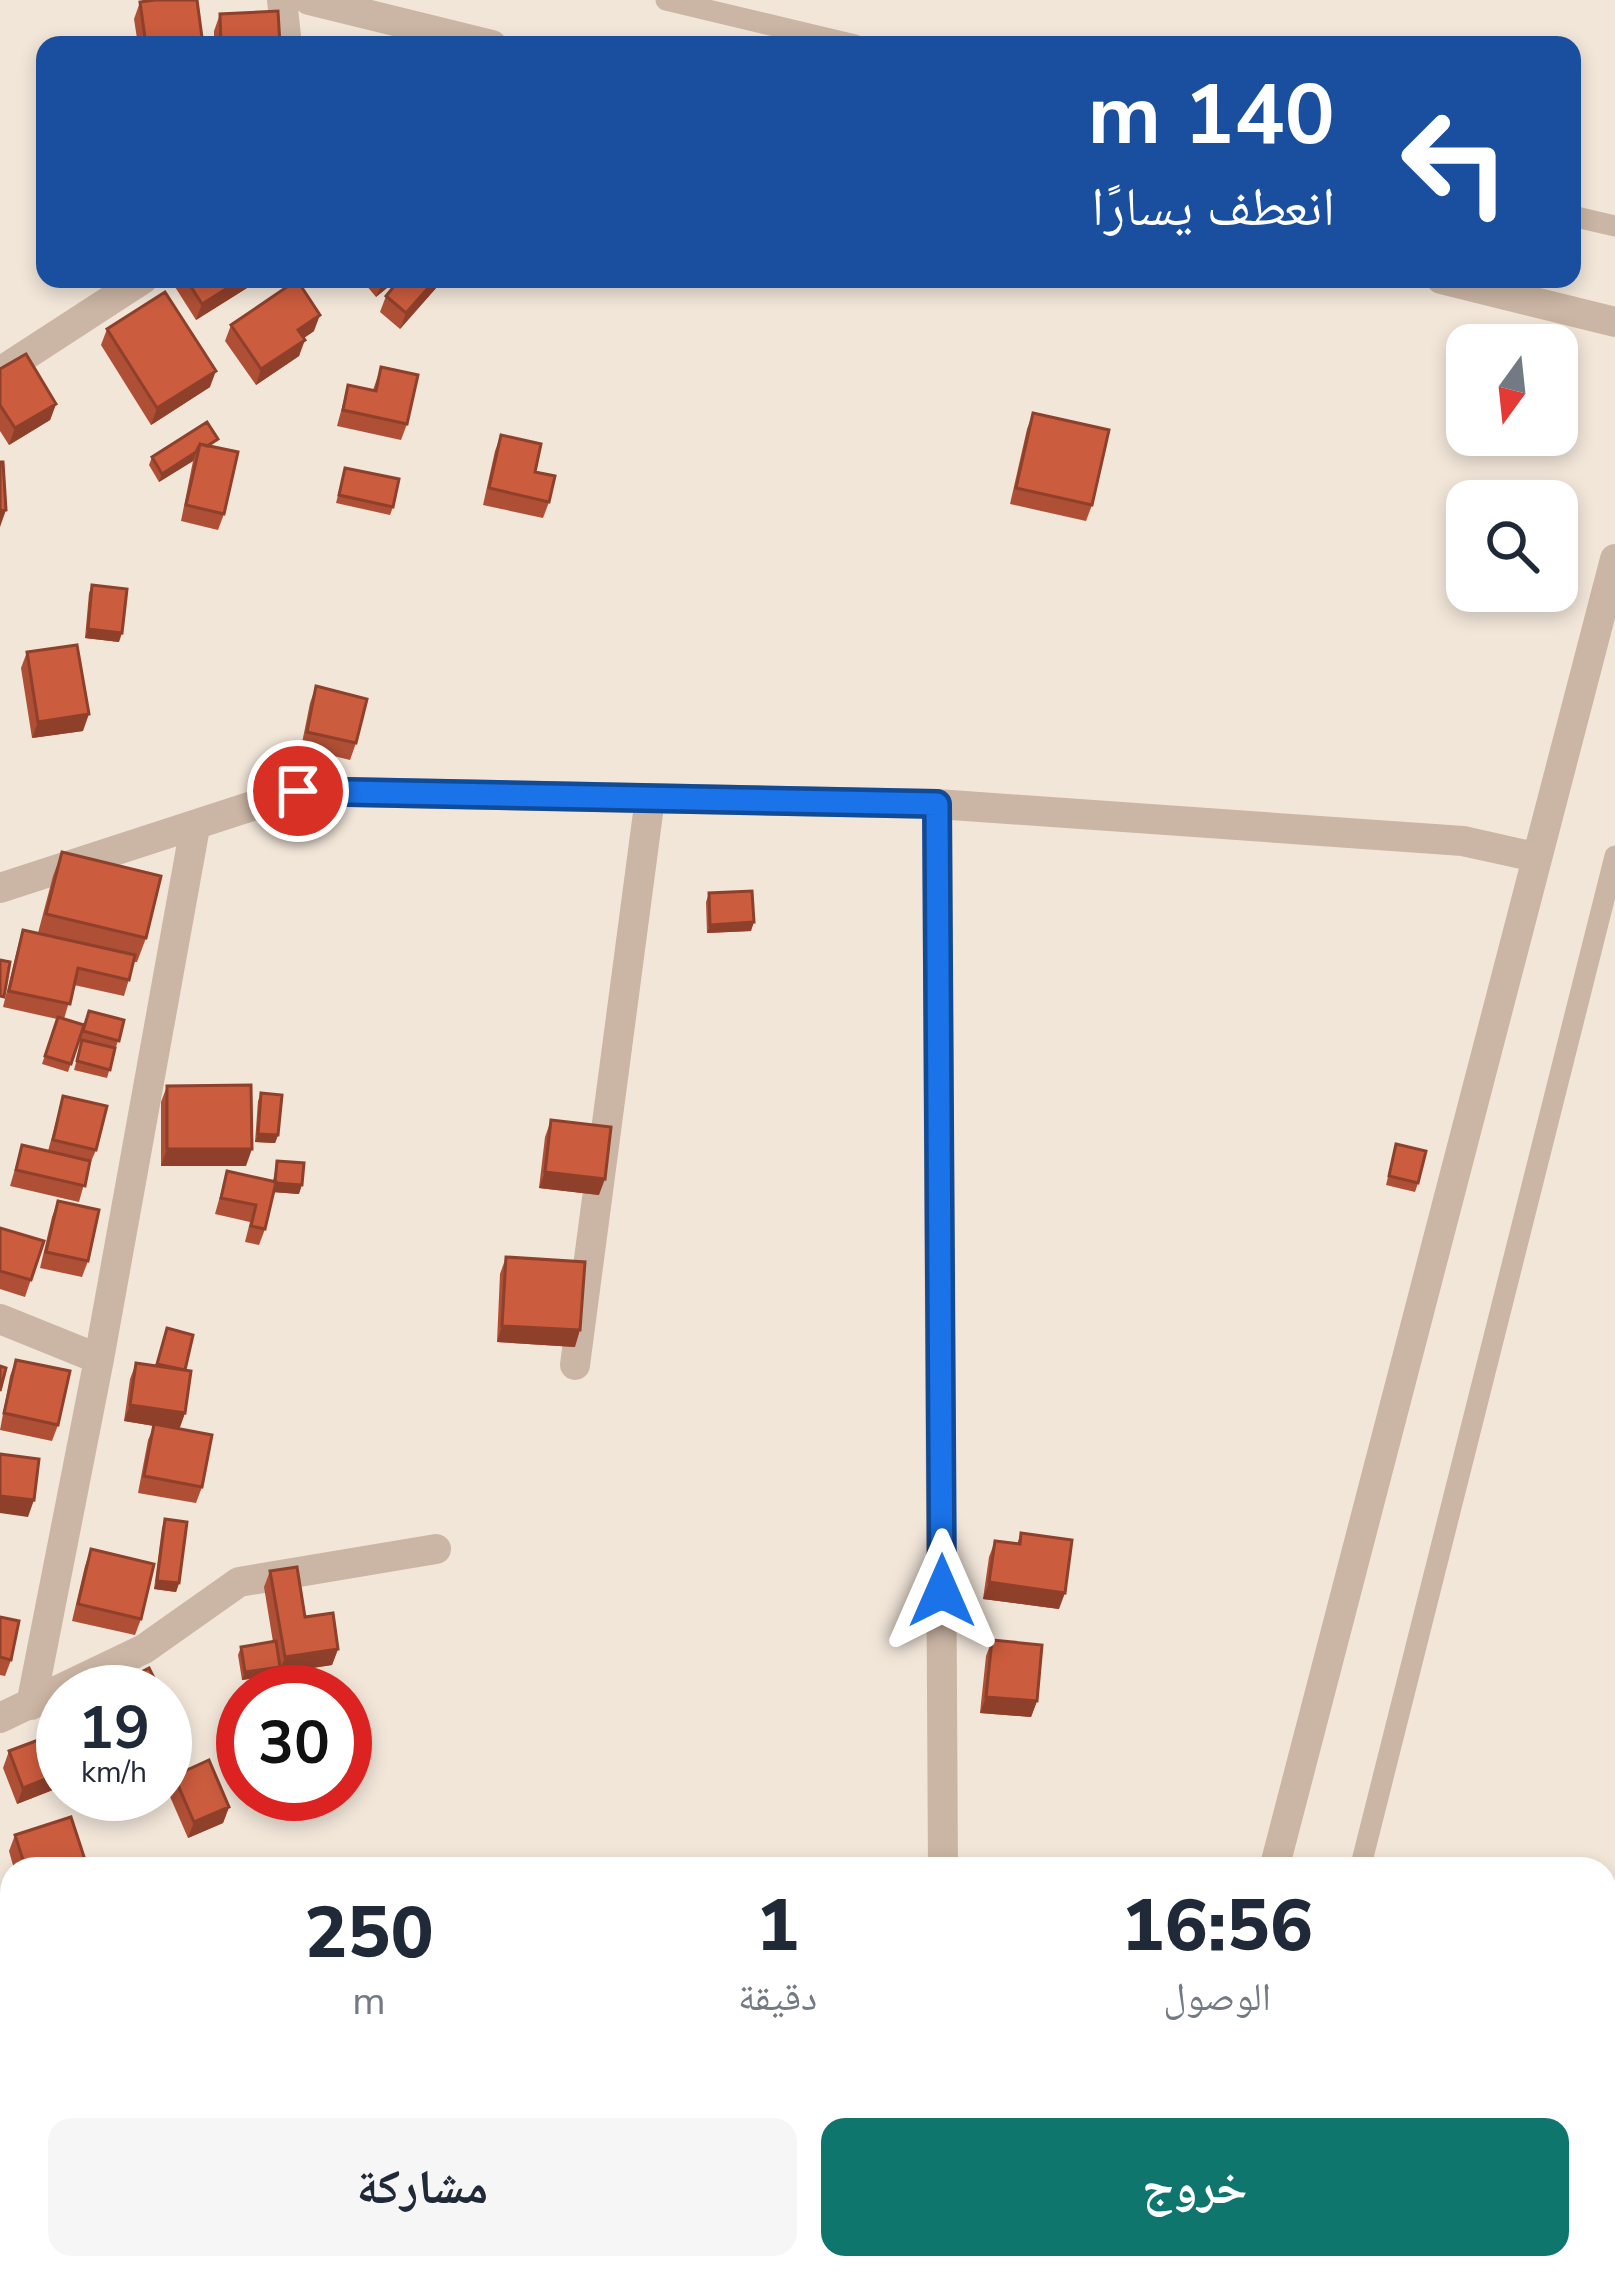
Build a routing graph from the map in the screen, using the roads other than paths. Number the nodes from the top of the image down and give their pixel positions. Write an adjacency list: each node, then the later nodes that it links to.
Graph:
1 (282, 0): 4 (street)
2 (309, 0): 5 (street)
3 (666, 0): 6 (lane)
4 (286, 36)
5 (455, 36)
6 (817, 36)
7 (1581, 218): 8 (lane)
8 (1615, 226)
9 (129, 288): 12 (street)
10 (1477, 288): 11 (street)
11 (1615, 322)
12 (0, 372)
13 (1615, 559): 18 (street)
14 (650, 798): 15 (street); 16 (street); 22 (street)
15 (937, 804): 18 (street); 26 (street)
16 (195, 827): 19 (street); 21 (street)
17 (1615, 856): 28 (lane)
18 (1535, 857): 27 (street)
19 (0, 888)
20 (0, 1319): 21 (street)
21 (99, 1358): 24 (street)
22 (575, 1365)
23 (436, 1549): 24 (street)
24 (32, 1705): 25 (street)
25 (0, 1718)
26 (944, 1857)
27 (1277, 1857)
28 (1363, 1857)

